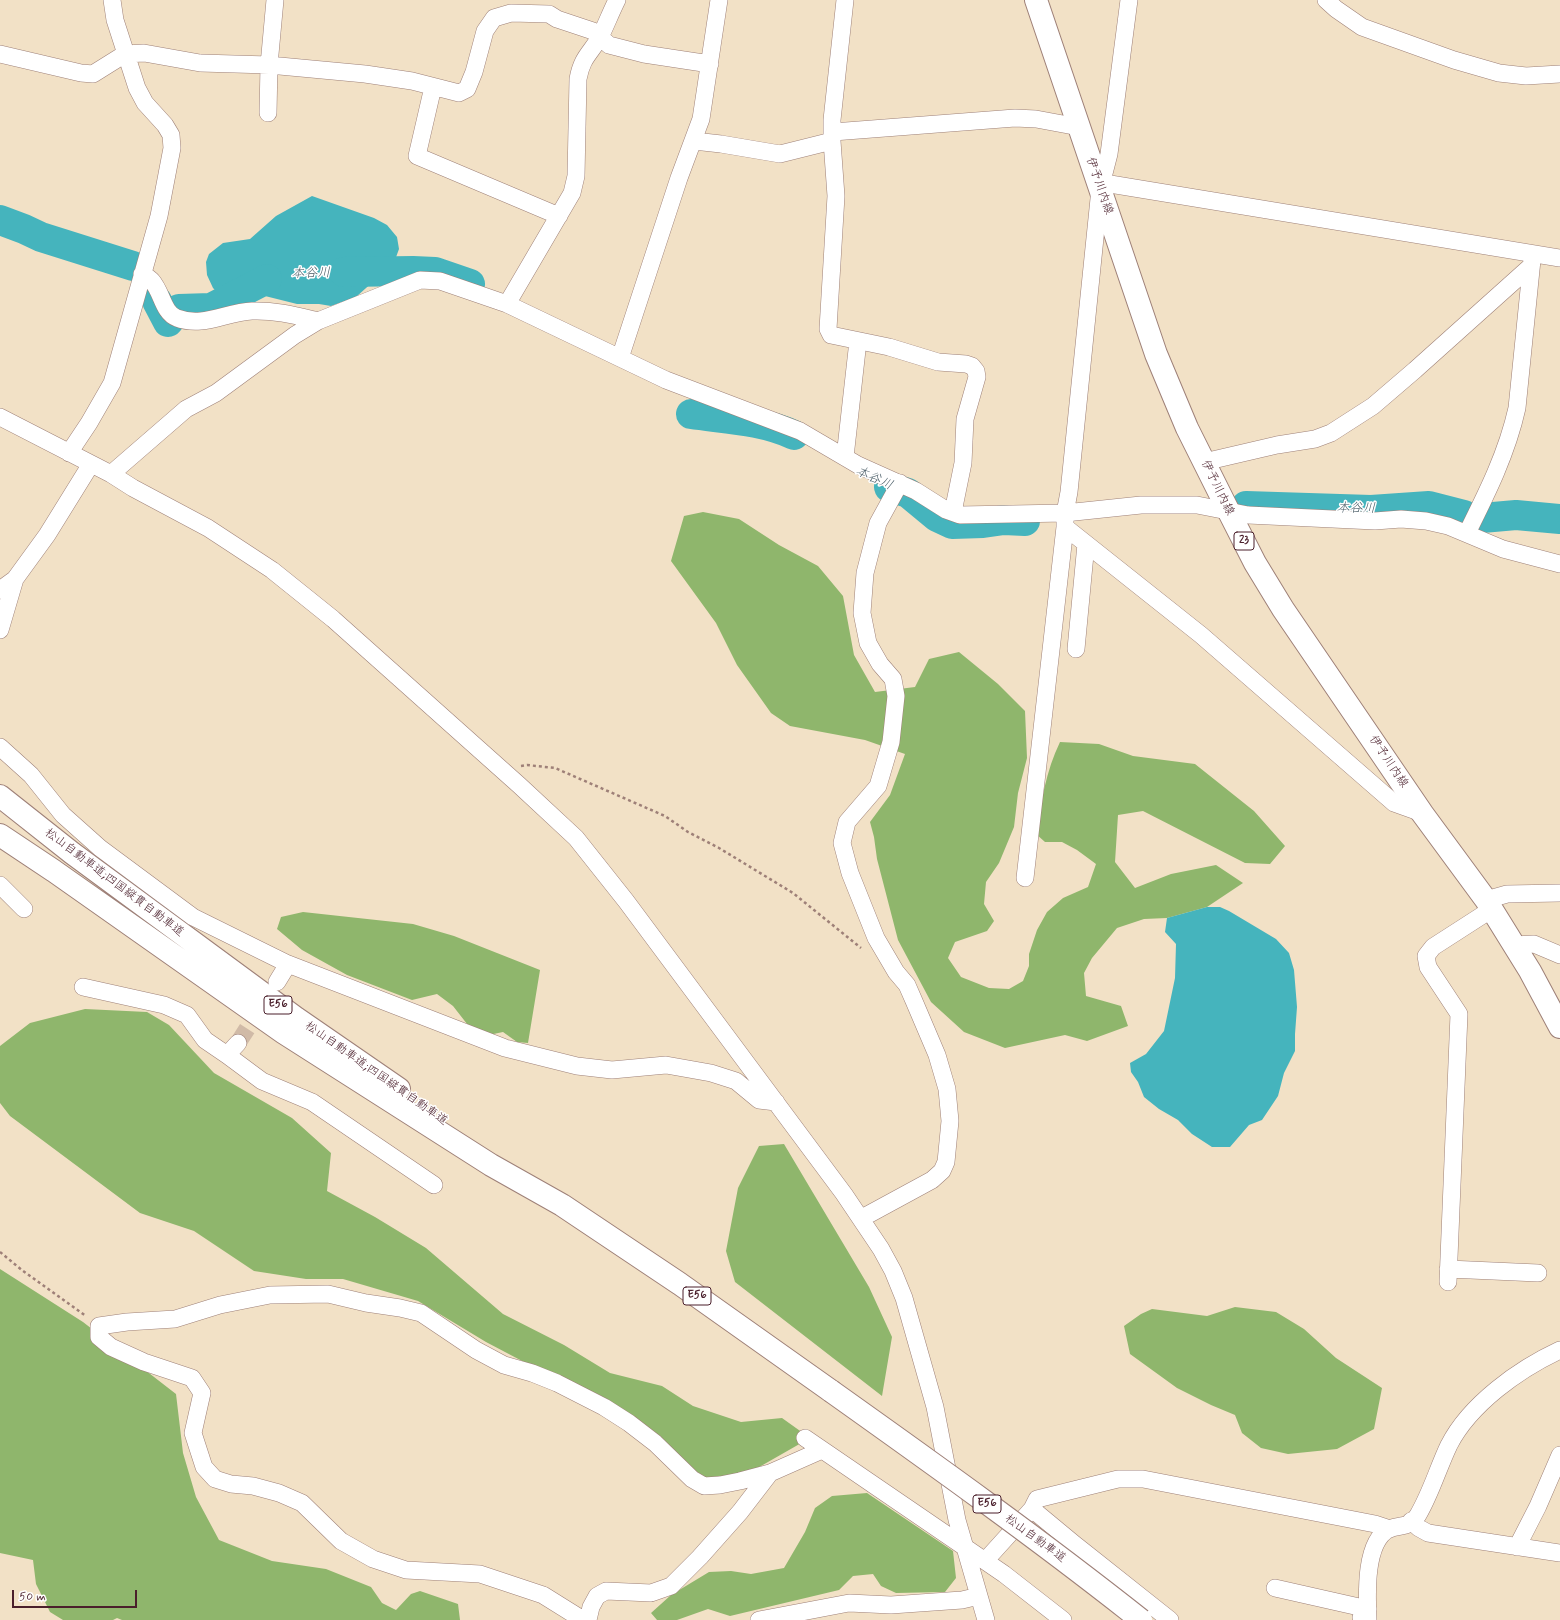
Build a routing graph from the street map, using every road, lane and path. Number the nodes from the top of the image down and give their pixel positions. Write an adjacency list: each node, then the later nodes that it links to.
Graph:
1 (112, 0): 12 (street)
2 (275, 0): 14 (street)
3 (617, 0): 10 (street)
4 (719, 0): 13 (street)
5 (845, 0): 19 (street)
6 (1036, 0): 18 (main road, 伊予川内線 / 23)
7 (1130, 0): 21 (street)
8 (1326, 0): 15 (street)
9 (549, 7): 10 (street); 16 (street)
10 (600, 37): 13 (street); 22 (street)
11 (0, 54): 12 (street)
12 (125, 54): 14 (street); 25 (street)
13 (710, 64): 20 (street)
14 (269, 65): 16 (street); 17 (street)
15 (1560, 74)
16 (433, 87): 22 (street)
17 (268, 113)
18 (1079, 127): 19 (street); 21 (main road, 伊予川内線 / 23)
19 (833, 137): 20 (street); 28 (street)
20 (694, 141): 29 (street)
21 (1100, 189): 24 (street); 33 (main road, 伊予川内線 / 23); 39 (street)
22 (559, 216): 26 (street)
23 (1560, 258): 24 (street)
24 (1532, 260): 33 (street); 40 (street)
25 (142, 274): 27 (street); 31 (street)
26 (507, 304): 27 (street); 29 (street)
27 (318, 321): 35 (street)
28 (858, 340): 32 (street); 38 (street)
29 (620, 358): 32 (street)
30 (0, 417): 31 (street)
31 (69, 453): 34 (street)
32 (845, 457): 36 (street)
33 (1204, 462): 37 (main road, 伊予川内線 / 23)
34 (91, 464): 35 (street); 43 (street)
35 (112, 474): 64 (street)
36 (900, 483): 38 (street); 67 (street)
37 (1228, 510): 39 (street); 40 (street); 50 (main road, 伊予川内線 / 23)
38 (953, 512): 39 (street)
39 (1065, 520): 41 (street); 52 (street)
40 (1467, 533): 42 (street)
41 (1086, 544): 46 (street); 50 (street)
42 (1560, 564)
43 (15, 579): 44 (street); 45 (street)
44 (0, 590)
45 (0, 630)
46 (1076, 649)
47 (0, 747): 60 (street)
48 (514, 764): 58 (path)
49 (0, 796): 66 (main road, 松山自動車道;四国縦貫自動車道 / E56)
50 (1422, 813): 55 (main road, 伊予川内線 / 23)
51 (0, 835): 66 (main road, 松山自動車道;四国縦貫自動車道 / E56)
52 (1025, 878)
53 (0, 885): 56 (street)
54 (1560, 893): 55 (street)
55 (1489, 904): 57 (main road, 伊予川内線 / 23); 69 (street)
56 (24, 909)
57 (1514, 945): 59 (street); 63 (main road, 伊予川内線 / 23)
58 (863, 950)
59 (1560, 955)
60 (288, 964): 61 (street); 64 (street)
61 (277, 982)
62 (83, 987): 65 (street)
63 (1560, 1028)
64 (776, 1102): 67 (street)
65 (434, 1185)
66 (562, 1205): 72 (main road, 松山自動車道;四国縦貫自動車道 / E56)
67 (862, 1218): 81 (street)
68 (0, 1252): 70 (path)
69 (1538, 1273)
70 (99, 1326): 76 (street); 87 (street)
71 (1560, 1350): 78 (street)
72 (831, 1391): 92 (main road, 松山自動車道 / E56, bridge)
73 (805, 1438): 74 (street)
74 (822, 1450): 76 (street); 81 (street)
75 (1560, 1454): 80 (street)
76 (770, 1473): 88 (street)
77 (1032, 1509): 79 (street); 83 (street); 93 (street)
78 (1411, 1521): 79 (street); 80 (street)
79 (1390, 1529): 86 (street)
80 (1517, 1547): 82 (street)
81 (964, 1548): 83 (street); 85 (street)
82 (1560, 1553)
83 (985, 1561): 91 (street)
84 (1275, 1588): 86 (street)
85 (979, 1596): 89 (street); 90 (street)
86 (1365, 1616)
87 (583, 1620)
88 (588, 1620)
89 (759, 1620)
90 (986, 1620)
91 (1063, 1620)
92 (1141, 1620)
93 (1170, 1620)

